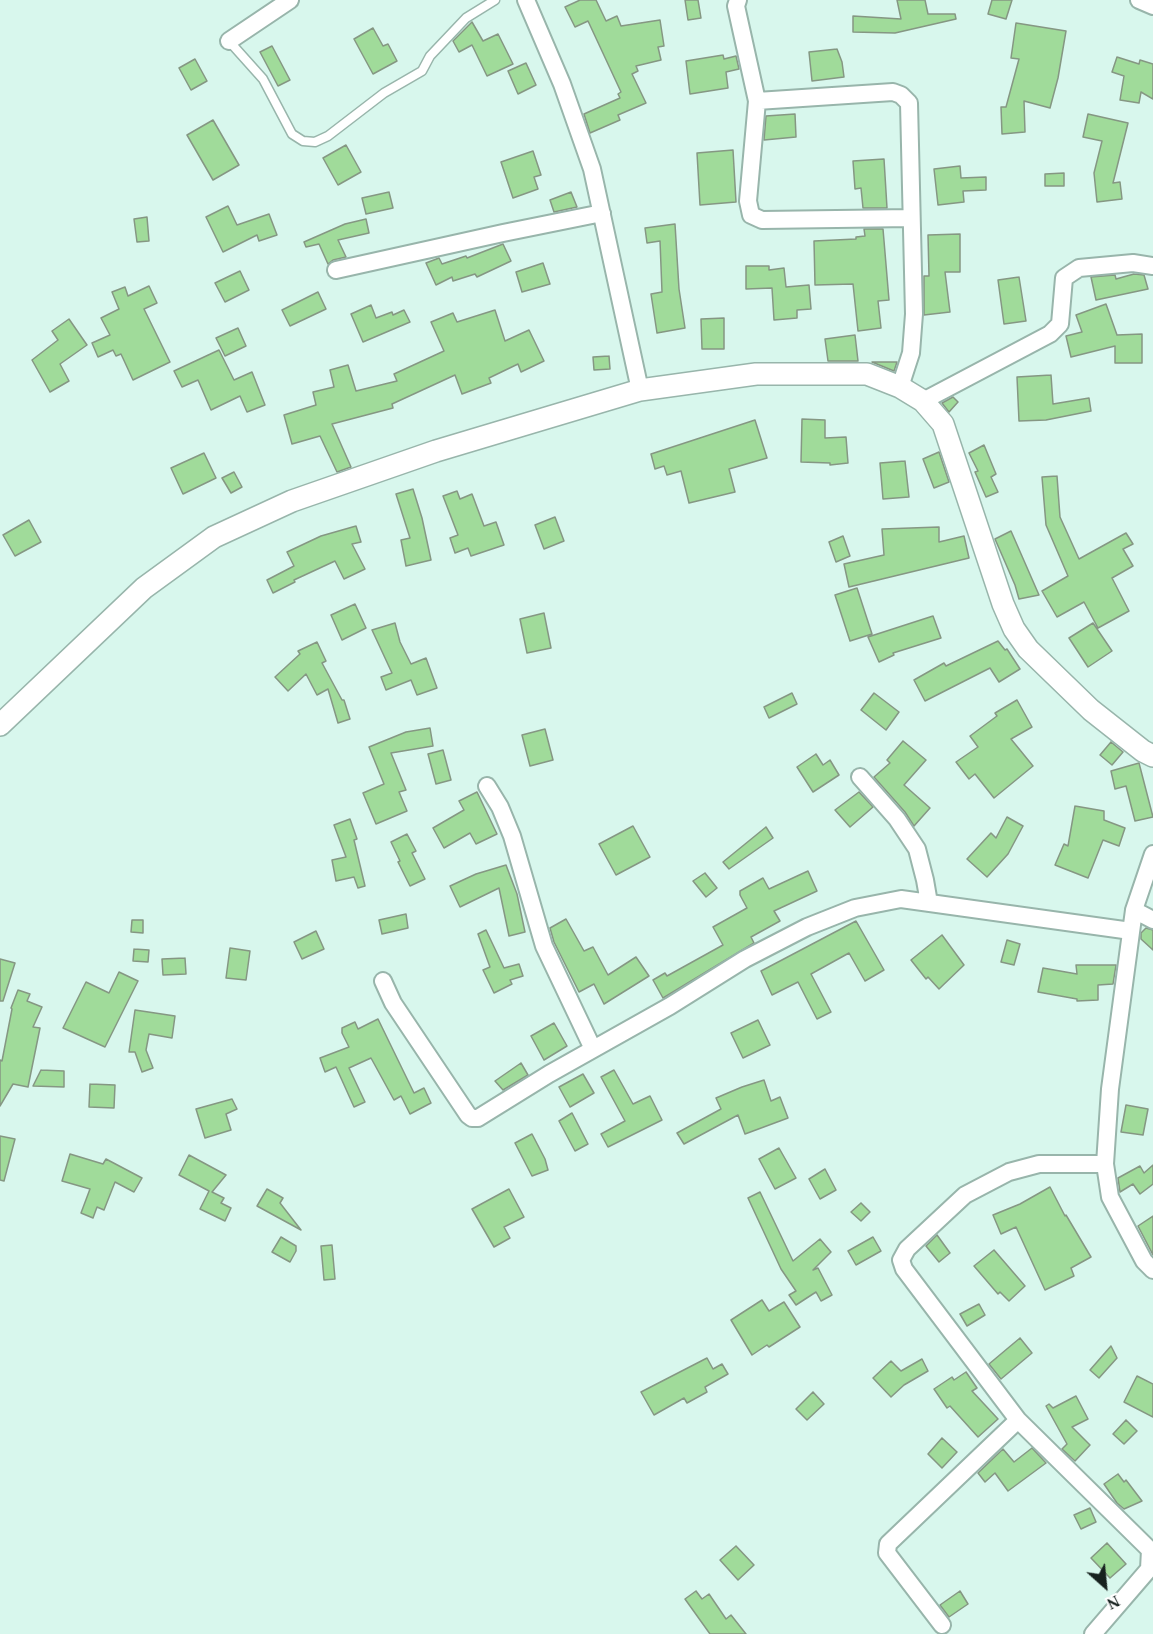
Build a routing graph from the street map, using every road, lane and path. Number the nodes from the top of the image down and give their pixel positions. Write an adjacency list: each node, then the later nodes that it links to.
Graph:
1 (290, 0): 7 (street)
2 (495, 0): 7 (lane)
3 (526, 0): 9 (street)
4 (738, 0): 8 (street)
5 (1139, 0): 6 (street)
6 (1153, 6)
7 (229, 41)
8 (757, 101): 10 (street); 10 (street)
9 (602, 213): 12 (street); 14 (street)
10 (911, 218): 13 (street)
11 (1153, 266): 15 (street)
12 (336, 270)
13 (900, 387): 14 (street); 15 (street)
14 (640, 390): 16 (street)
15 (923, 401): 17 (street)
16 (0, 725)
17 (1153, 756)
18 (860, 777): 21 (street)
19 (487, 786): 26 (street)
20 (1153, 854): 22 (street)
21 (929, 903): 24 (street); 26 (street)
22 (1134, 910): 23 (street); 24 (street)
23 (1153, 920)
24 (1131, 931): 27 (street)
25 (382, 981): 26 (street)
26 (593, 1049)
27 (1105, 1164): 28 (street); 29 (street)
28 (1153, 1270)
29 (1018, 1420): 30 (street); 31 (street)
30 (942, 1625)
31 (1093, 1634)

